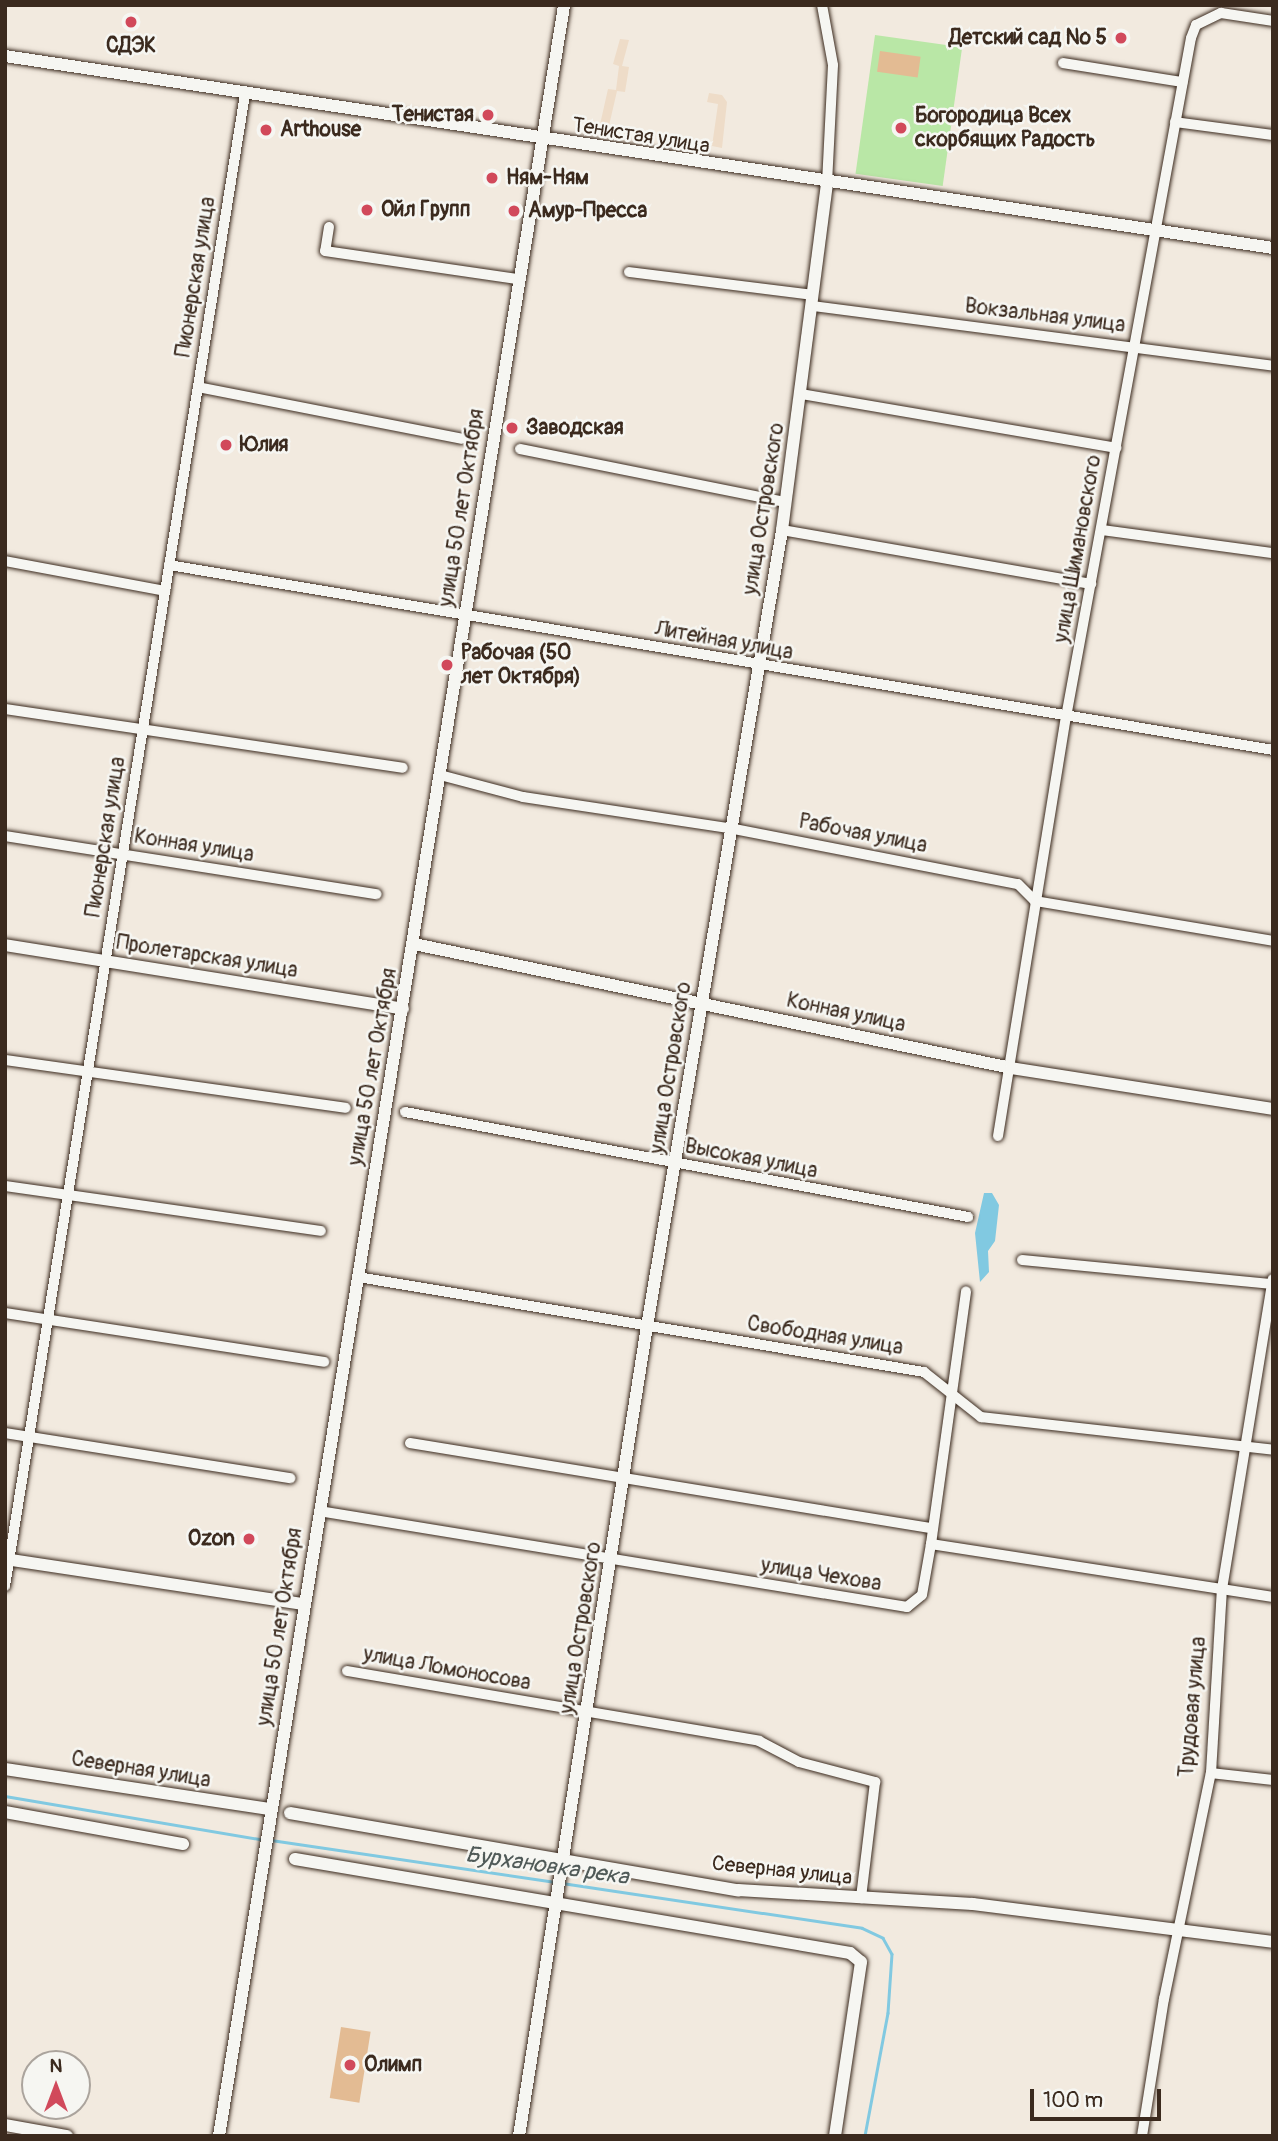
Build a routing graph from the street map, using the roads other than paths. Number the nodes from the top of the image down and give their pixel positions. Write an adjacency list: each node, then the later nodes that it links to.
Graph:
1 (564, 5): 10 (street, улица 50 лет Октября)
2 (822, 5): 11 (street, улица Островского)
3 (1273, 21): 6 (street, улица Шимановского)
4 (5, 56): 7 (street, Тенистая улица)
5 (1063, 63): 6 (street)
6 (1182, 82): 8 (street, улица Шимановского)
7 (245, 94): 10 (street, Тенистая улица); 20 (street, Пионерская улица)
8 (1175, 122): 9 (street); 13 (street, улица Шимановского)
9 (1273, 135)
10 (539, 140): 11 (street, Тенистая улица); 16 (street, улица 50 лет Октября)
11 (827, 185): 13 (street, Тенистая улица); 17 (street, улица Островского)
12 (329, 227): 16 (street)
13 (1156, 231): 14 (street, Тенистая улица); 18 (street, улица Шимановского)
14 (1273, 248)
15 (629, 272): 17 (street, Вокзальная улица)
16 (517, 279): 33 (street, улица 50 лет Октября)
17 (813, 300): 18 (street, Вокзальная улица); 21 (street, улица Островского)
18 (1134, 347): 19 (street, Вокзальная улица); 23 (street, улица Шимановского)
19 (1273, 366)
20 (198, 387): 22 (street); 30 (street, Пионерская улица)
21 (801, 394): 23 (street); 25 (street, улица Островского)
22 (462, 439)
23 (1116, 448): 27 (street, улица Шимановского)
24 (520, 449): 25 (street)
25 (786, 502): 26 (street, улица Островского)
26 (782, 530): 31 (street); 34 (street, улица Островского)
27 (1102, 530): 28 (street); 31 (street, улица Шимановского)
28 (1273, 553)
29 (5, 561): 32 (street)
30 (169, 565): 32 (street, Пионерская улица); 33 (street, Литейная улица)
31 (1091, 584): 36 (street, улица Шимановского)
32 (165, 591): 37 (street, Пионерская улица)
33 (465, 614): 34 (street, Литейная улица); 40 (street, улица 50 лет Октября)
34 (758, 667): 36 (street, Литейная улица); 41 (street, улица Островского)
35 (5, 709): 37 (street)
36 (1066, 717): 38 (street, Литейная улица); 45 (street, улица Шимановского)
37 (142, 732): 39 (street); 43 (street, Пионерская улица)
38 (1273, 750)
39 (402, 768)
40 (440, 775): 41 (street, Рабочая улица); 47 (street, улица 50 лет Октября)
41 (729, 828): 45 (street, Рабочая улица); 50 (street, улица Островского)
42 (5, 836): 43 (street, Конная улица)
43 (123, 854): 44 (street, Конная улица); 49 (street, Пионерская улица)
44 (377, 894)
45 (1035, 901): 46 (street, Рабочая улица); 53 (street, улица Шимановского)
46 (1273, 941)
47 (414, 944): 50 (street, Конная улица); 51 (street, улица 50 лет Октября)
48 (5, 945): 49 (street, Пролетарская улица)
49 (106, 960): 51 (street, Пролетарская улица); 54 (street, Пионерская улица)
50 (701, 1002): 53 (street, Конная улица); 59 (street, улица Островского)
51 (403, 1009): 65 (street, улица 50 лет Октября)
52 (5, 1060): 54 (street)
53 (1011, 1068): 56 (street, Конная улица); 58 (street, улица Шимановского)
54 (88, 1072): 55 (street); 61 (street, Пионерская улица)
55 (346, 1108)
56 (1273, 1109)
57 (405, 1112): 59 (street, Высокая улица)
58 (998, 1136)
59 (675, 1164): 62 (street, Высокая улица); 70 (street, улица Островского)
60 (5, 1186): 61 (street)
61 (68, 1195): 63 (street); 69 (street, Пионерская улица)
62 (968, 1217)
63 (321, 1231)
64 (1021, 1260): 66 (street)
65 (358, 1277): 70 (street, Свободная улица); 80 (street, улица 50 лет Октября)
66 (1272, 1283): 76 (street, Трудовая улица)
67 (966, 1291): 72 (street, улица Чехова)
68 (5, 1313): 69 (street)
69 (48, 1319): 71 (street); 74 (street, Пионерская улица)
70 (647, 1326): 72 (street, Свободная улица); 79 (street, улица Островского)
71 (324, 1362)
72 (950, 1395): 76 (street, Свободная улица); 81 (street, улица Чехова)
73 (5, 1433): 74 (street)
74 (29, 1437): 78 (street); 83 (street, Пионерская улица)
75 (410, 1443): 79 (street)
76 (1246, 1447): 77 (street, Свободная улица); 86 (street, Трудовая улица)
77 (1273, 1450)
78 (290, 1478)
79 (624, 1478): 81 (street); 84 (street, улица Островского)
80 (319, 1511): 84 (street, улица Чехова); 88 (street, улица 50 лет Октября)
81 (930, 1528): 82 (street, улица Чехова)
82 (932, 1544): 84 (street, улица Чехова); 86 (street)
83 (7, 1559): 85 (street, Пионерская улица); 88 (street)
84 (612, 1562): 90 (street, улица Островского)
85 (5, 1586)
86 (1222, 1589): 87 (street); 92 (street, Трудовая улица)
87 (1273, 1597)
88 (303, 1604): 94 (street, улица 50 лет Октября)
89 (347, 1671): 90 (street, улица Ломоносова)
90 (587, 1713): 98 (street, улица Островского); 100 (street, улица Ломоносова)
91 (5, 1769): 94 (street, Северная улица)
92 (1211, 1773): 93 (street); 102 (street, Трудовая улица)
93 (1273, 1780)
94 (271, 1809): 106 (street, улица 50 лет Октября)
95 (5, 1812): 97 (street)
96 (290, 1813): 98 (street, Северная улица)
97 (183, 1844)
98 (564, 1858): 100 (street, Северная улица); 101 (street, улица Островского)
99 (295, 1859): 101 (street)
100 (861, 1898): 102 (street, Северная улица)
101 (557, 1903): 107 (street, улица Островского); 108 (street)
102 (1177, 1930): 103 (street, Северная улица); 109 (street, Трудовая улица)
103 (1273, 1942)
104 (5, 2125): 105 (street)
105 (67, 2136)
106 (219, 2136)
107 (519, 2136)
108 (835, 2136)
109 (1142, 2136)

